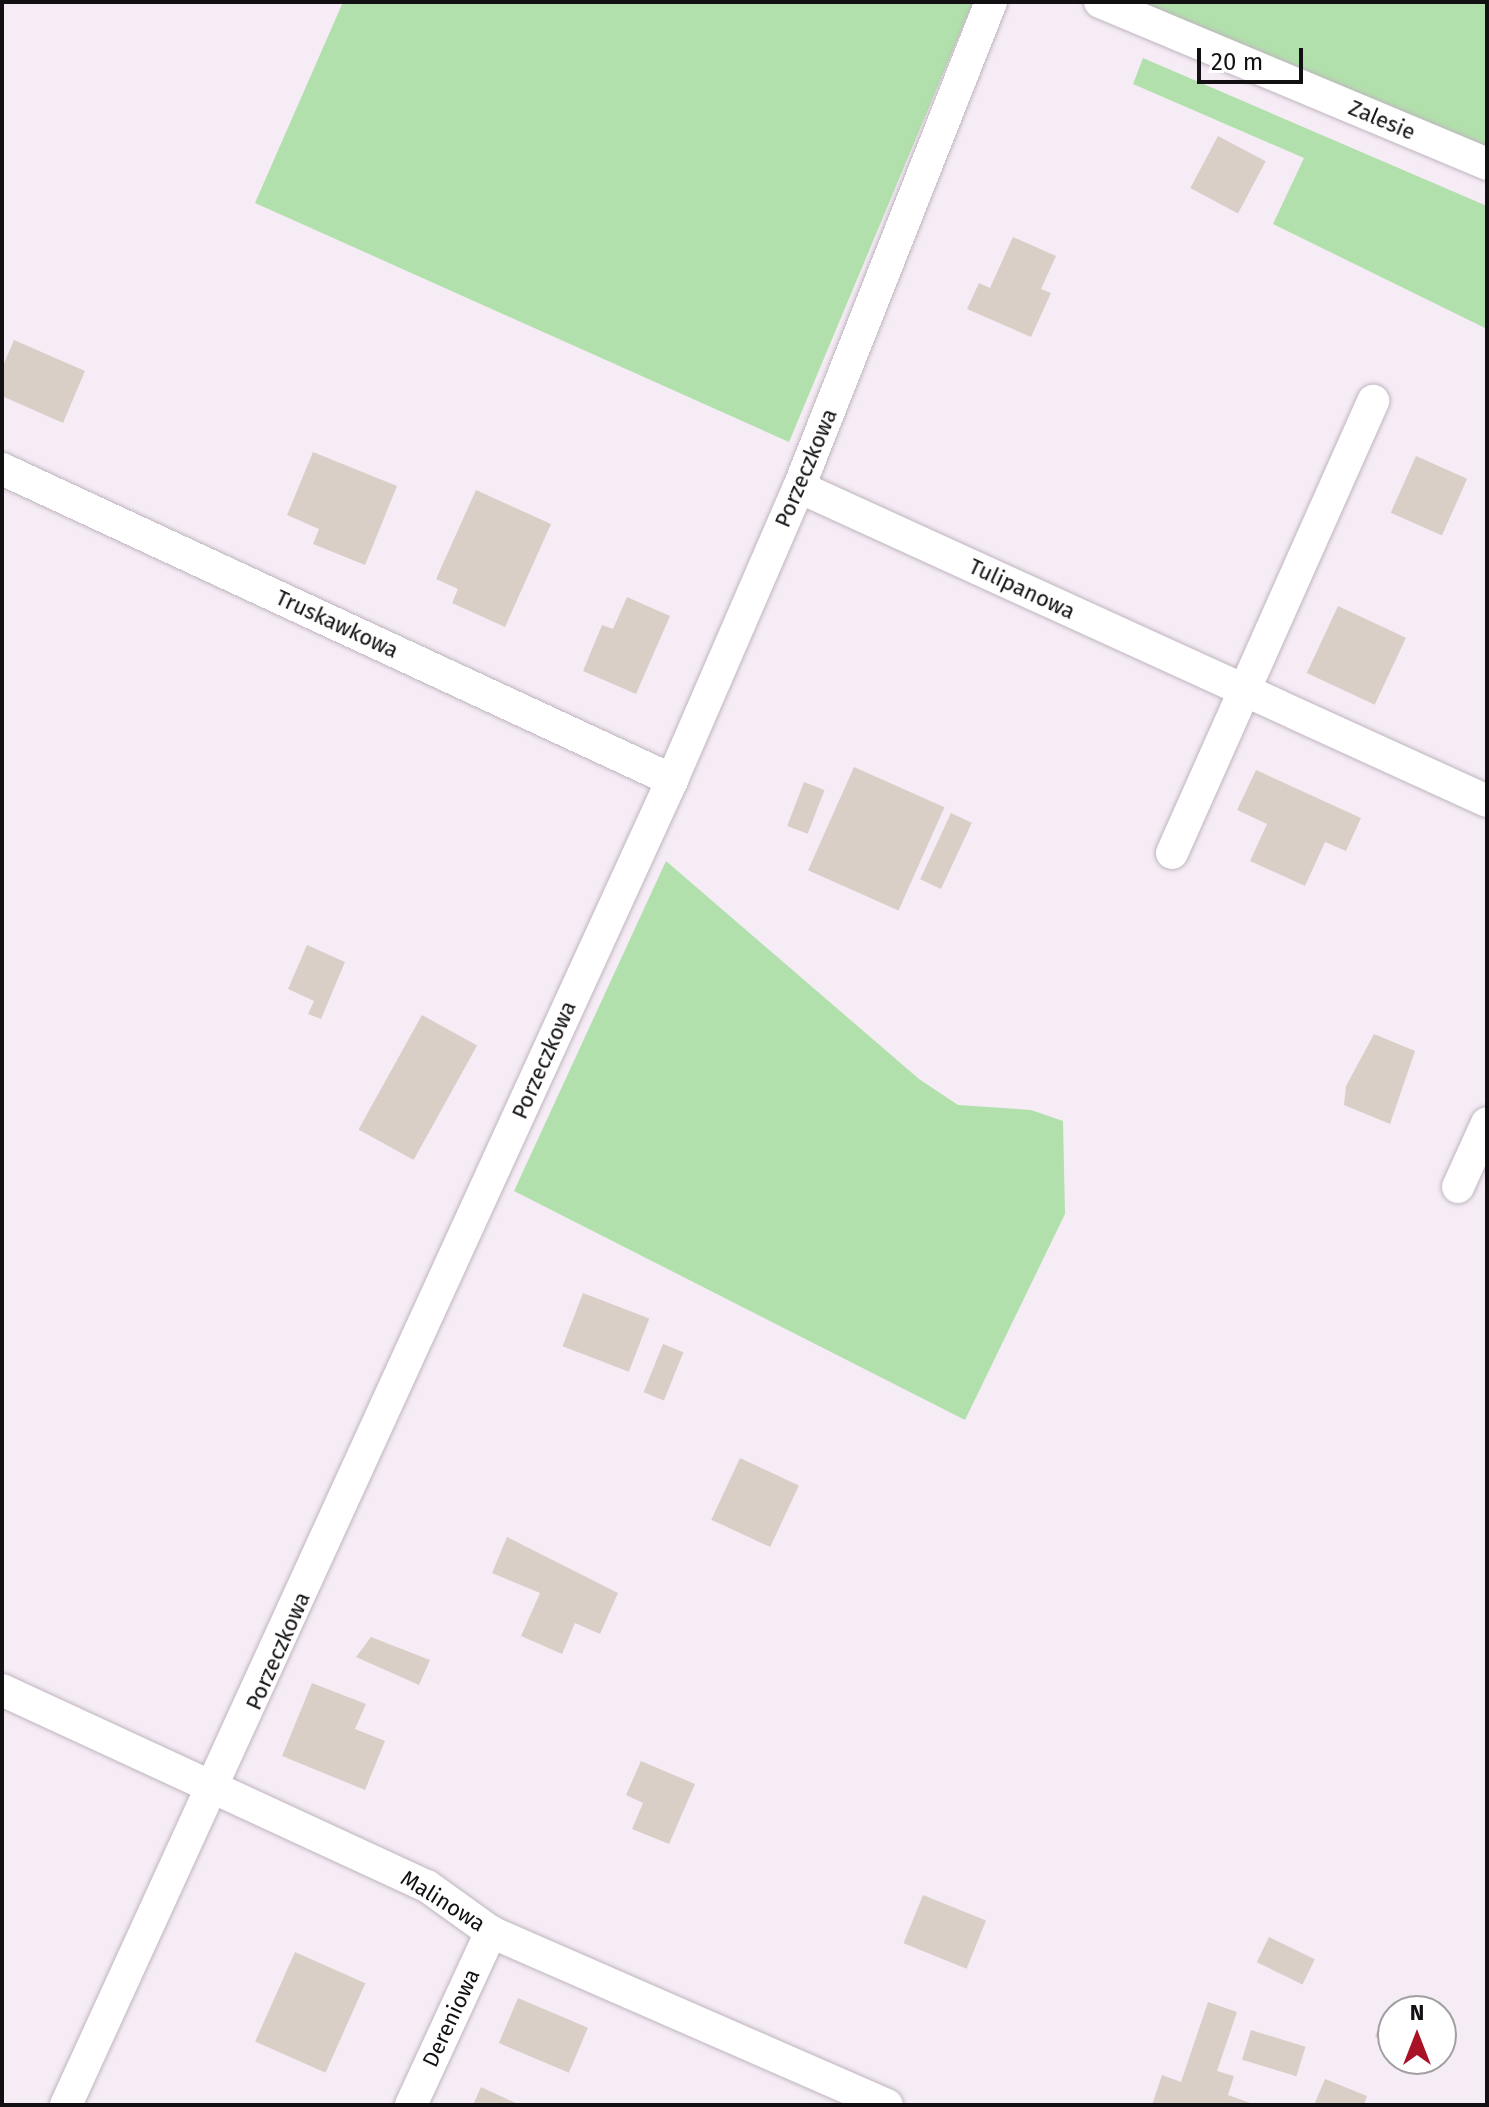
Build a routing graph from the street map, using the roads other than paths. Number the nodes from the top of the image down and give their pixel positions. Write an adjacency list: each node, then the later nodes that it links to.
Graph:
1 (991, 2): 6 (street, Porzeczkowa)
2 (1100, 2): 3 (street, Zalesie)
3 (1487, 164)
4 (1373, 401): 7 (street)
5 (2, 469): 8 (street, Truskawkowa)
6 (799, 487): 7 (street, Tulipanowa); 8 (street, Porzeczkowa)
7 (1245, 690): 9 (street, Tulipanowa); 10 (street)
8 (672, 780): 14 (street, Porzeczkowa)
9 (1487, 801)
10 (1172, 853)
11 (1487, 1123): 12 (street)
12 (1458, 1187)
13 (2, 1690): 14 (street, Malinowa)
14 (211, 1782): 15 (street, Malinowa); 16 (street, Porzeczkowa)
15 (491, 1932): 17 (street, Dereniowa); 18 (street, Malinowa)
16 (66, 2105)
17 (411, 2105)
18 (887, 2105)

